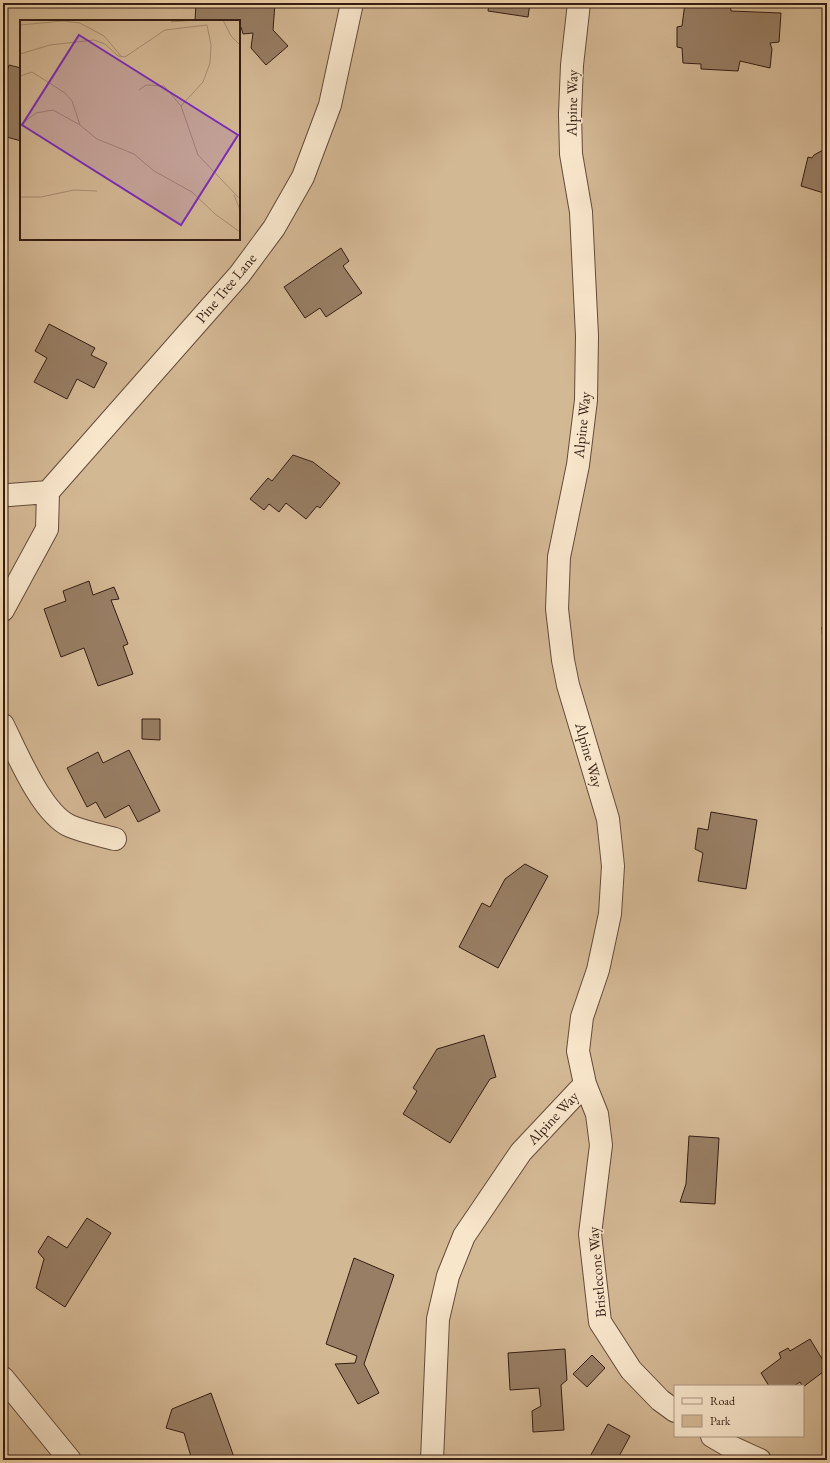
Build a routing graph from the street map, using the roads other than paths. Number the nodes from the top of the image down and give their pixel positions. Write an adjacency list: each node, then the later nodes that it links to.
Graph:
1 (352, 3): 3 (street, Pine Tree Lane)
2 (578, 3): 8 (street, Alpine Way)
3 (48, 492): 4 (street); 5 (street)
4 (3, 494)
5 (3, 610)
6 (3, 726): 7 (street)
7 (115, 839)
8 (585, 1084): 10 (street, Bristlecone Way); 13 (street, Alpine Way)
9 (3, 1378): 12 (street)
10 (674, 1410)
11 (714, 1437): 14 (street)
12 (70, 1460)
13 (432, 1460)
14 (760, 1460)

